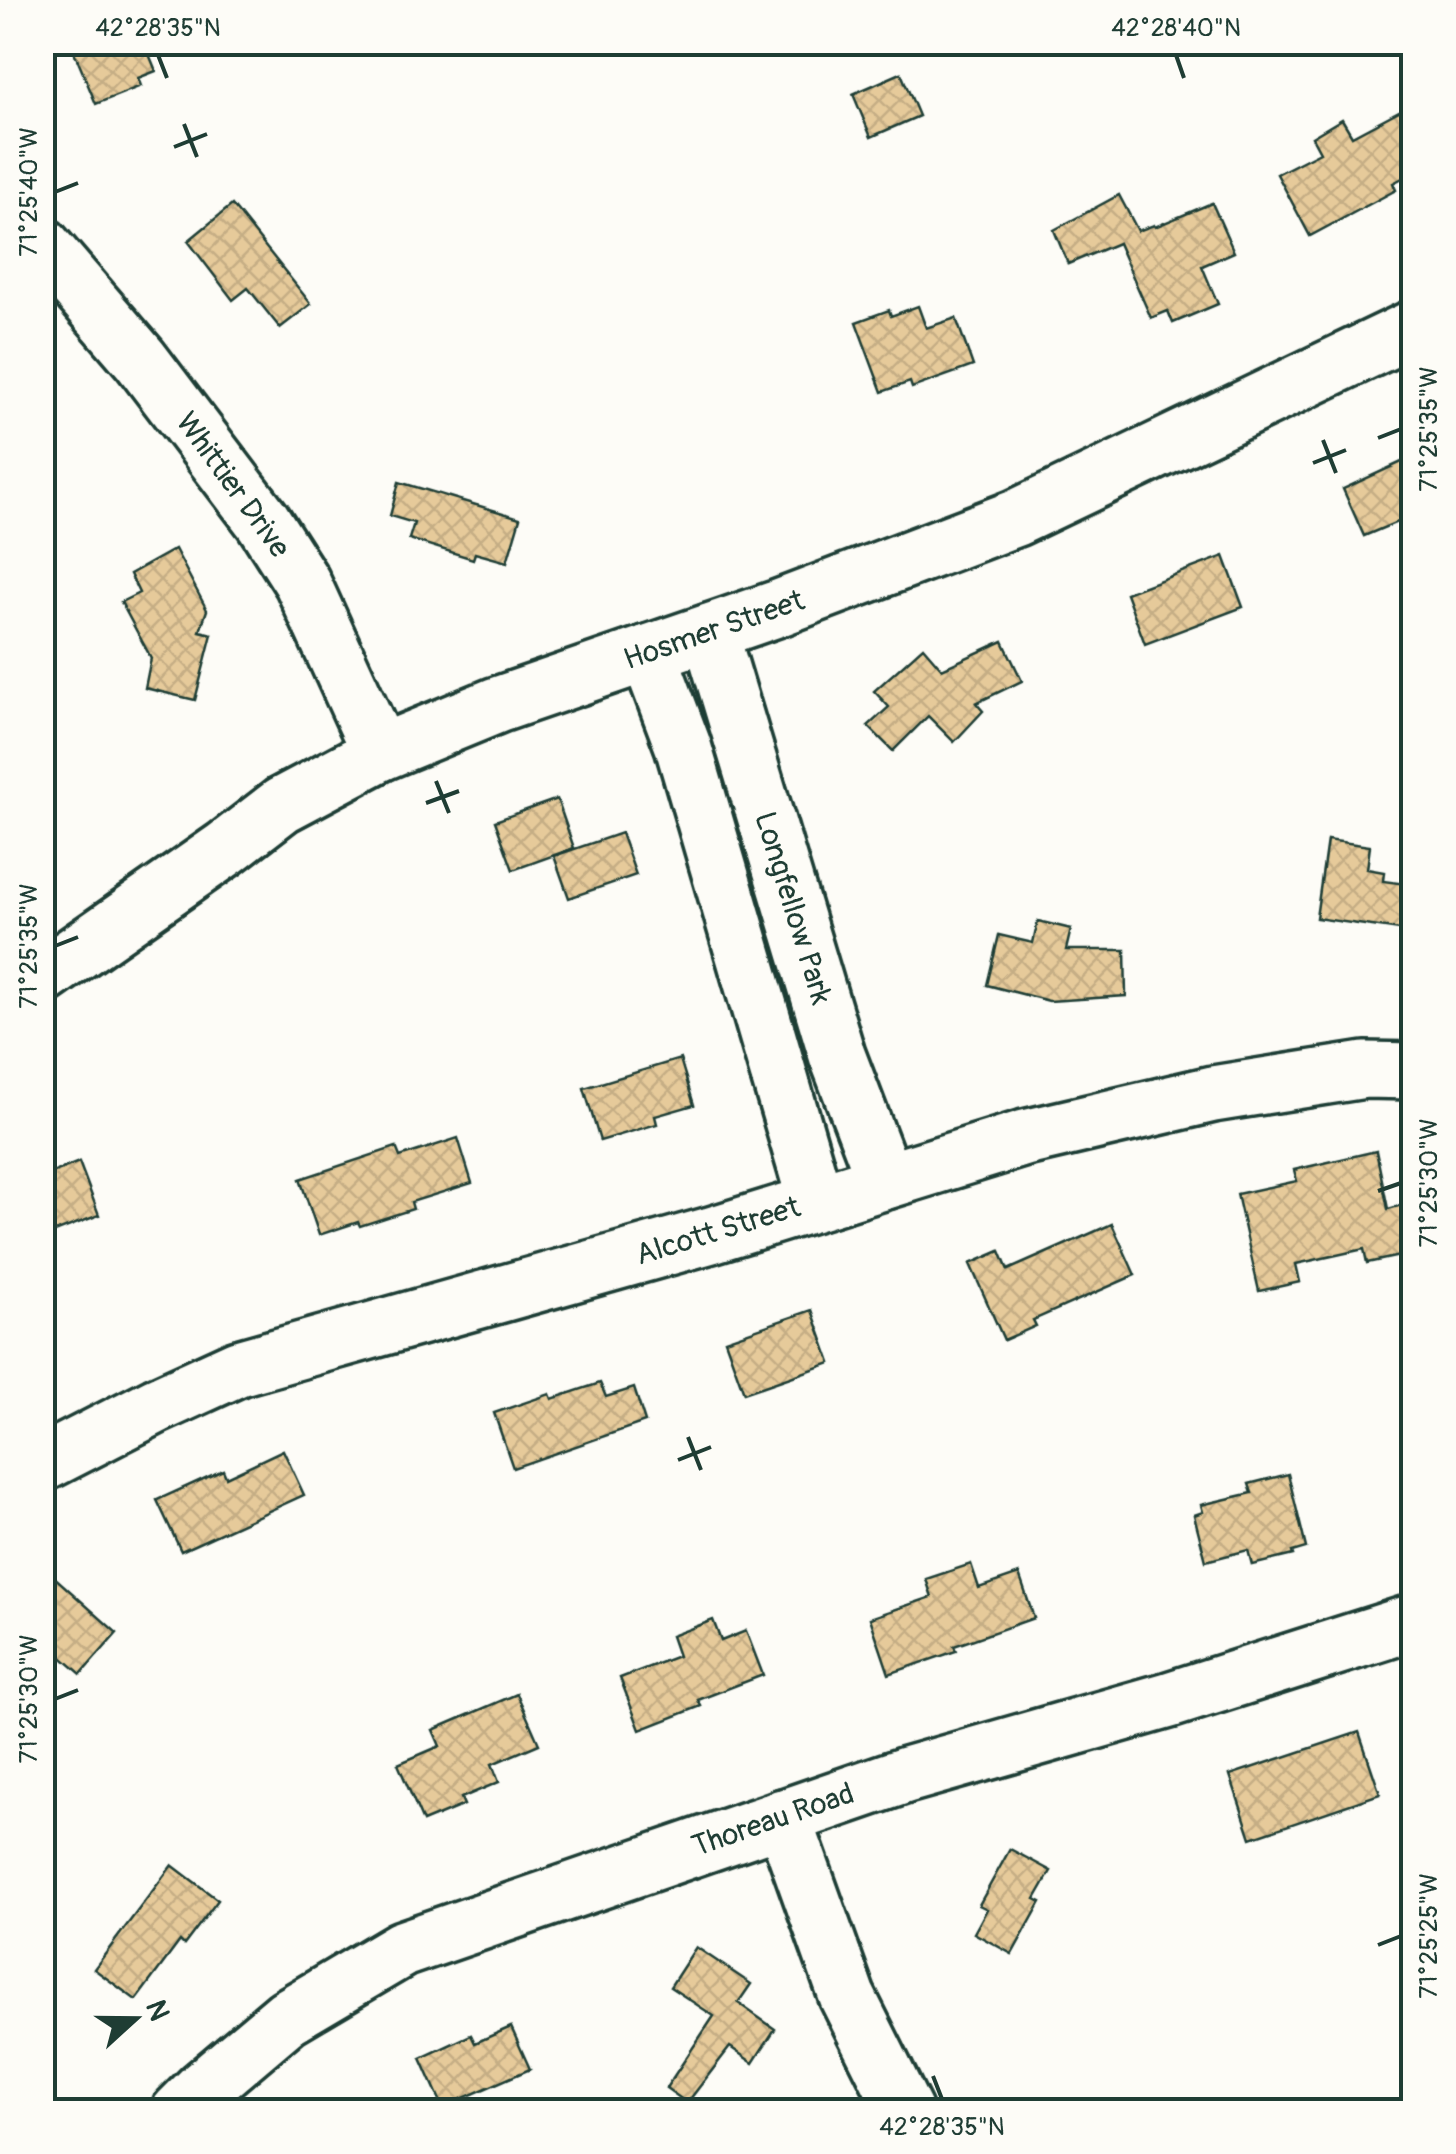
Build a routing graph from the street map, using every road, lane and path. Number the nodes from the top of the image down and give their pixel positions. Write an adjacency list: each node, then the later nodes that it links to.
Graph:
1 (42, 246): 5 (street, Whittier Drive)
2 (1414, 328): 3 (street, Hosmer Street)
3 (710, 632): 4 (street, Hosmer Street); 8 (street, Longfellow Park)
4 (648, 653): 5 (street, Hosmer Street); 9 (street, Longfellow Park)
5 (380, 752): 6 (street, Hosmer Street)
6 (42, 978)
7 (1414, 1071): 8 (street, Alcott Street)
8 (885, 1181): 9 (street, Alcott Street)
9 (816, 1202): 10 (street, Alcott Street)
10 (42, 1464)
11 (1414, 1622): 12 (street, Thoreau Road)
12 (783, 1817): 13 (street, Thoreau Road); 14 (street)
13 (179, 2112)
14 (905, 2112)

